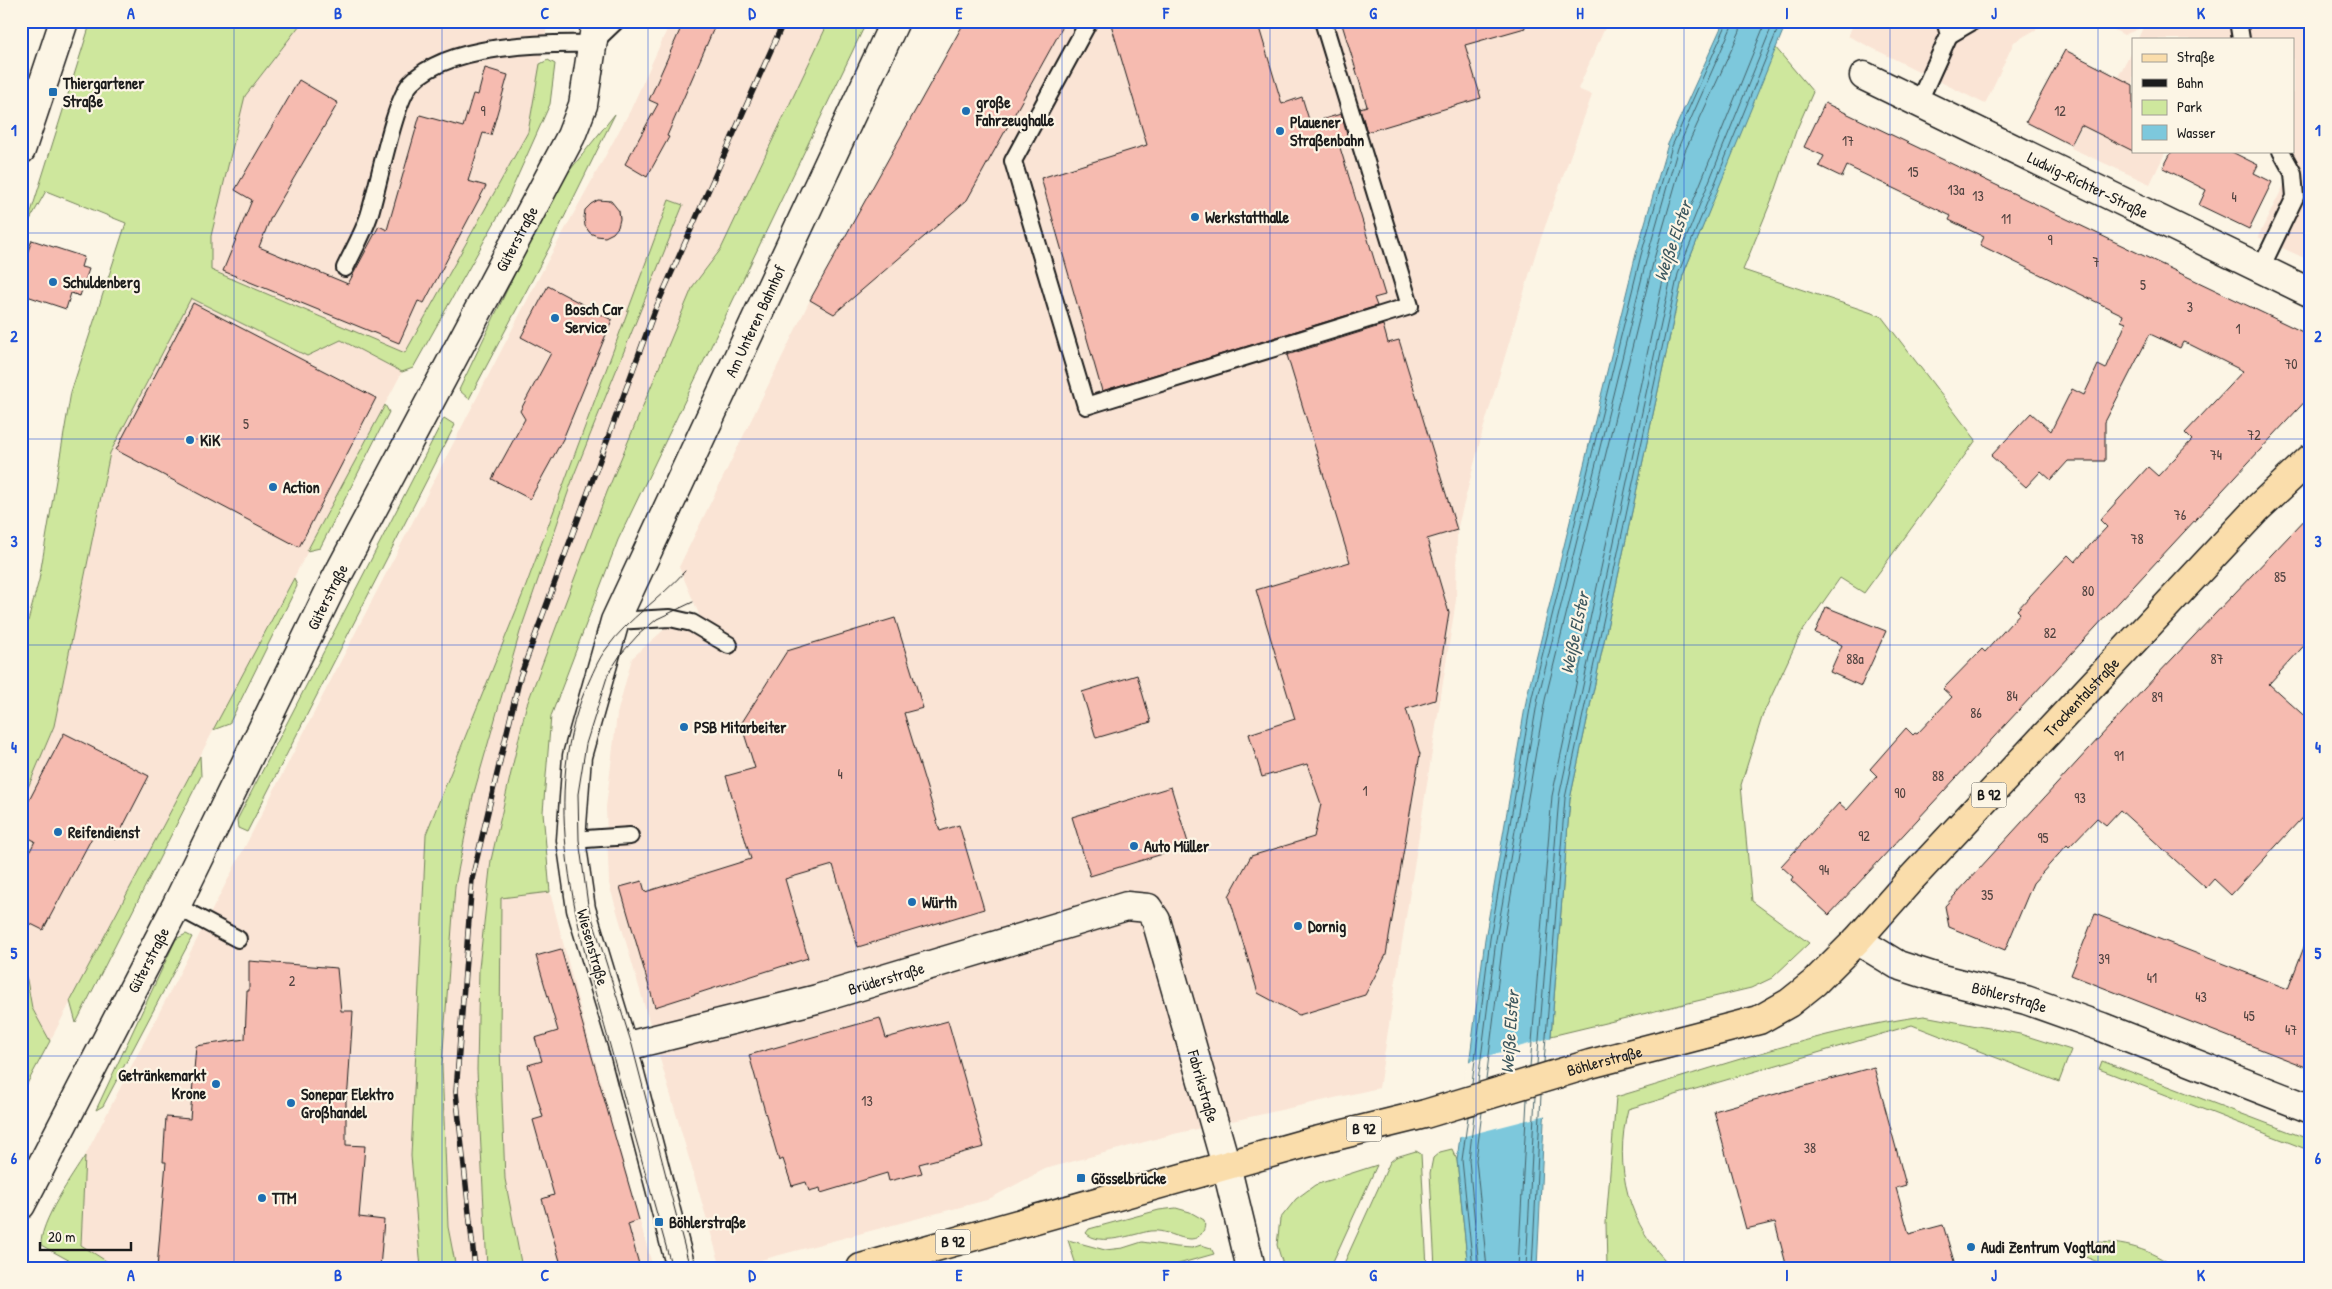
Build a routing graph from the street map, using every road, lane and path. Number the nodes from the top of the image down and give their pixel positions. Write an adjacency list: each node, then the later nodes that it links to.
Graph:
1 (64, 21): 13 (street)
2 (616, 21): 9 (lane)
3 (895, 21): 19 (street, Am Unteren Bahnhof)
4 (1088, 21): 5 (lane)
5 (1323, 21)
6 (1973, 21): 8 (lane)
7 (2238, 21): 10 (lane)
8 (1947, 28): 12 (lane)
9 (594, 32): 15 (lane); 23 (street, Güterstraße)
10 (2241, 38)
11 (1864, 76): 12 (street, Ludwig-Richter-Straße)
12 (1919, 101): 16 (street, Ludwig-Richter-Straße)
13 (21, 150)
14 (2282, 152): 16 (lane)
15 (345, 268)
16 (2260, 270): 17 (street, Ludwig-Richter-Straße)
17 (2311, 293)
18 (2311, 458): 26 (main road, Trockentalstraße / B 92)
19 (614, 622): 20 (lane); 22 (street, Wiesenstraße)
20 (729, 645)
21 (630, 836): 22 (lane)
22 (571, 840): 27 (street, Wiesenstraße)
23 (176, 906): 25 (lane); 30 (street, Güterstraße)
24 (1148, 908): 27 (street, Brüderstraße); 29 (street, Fabrikstraße)
25 (238, 939)
26 (1857, 940): 28 (street, Böhlerstraße); 29 (main road, Böhlerstraße / B 92)
27 (623, 1047): 32 (street, Wiesenstraße)
28 (2311, 1109)
29 (1226, 1165): 33 (main road, Böhlerstraße / B 92); 34 (street, Fabrikstraße)
30 (31, 1172): 31 (street, Güterstraße)
31 (21, 1205)
32 (681, 1268)
33 (862, 1268)
34 (1251, 1268)

